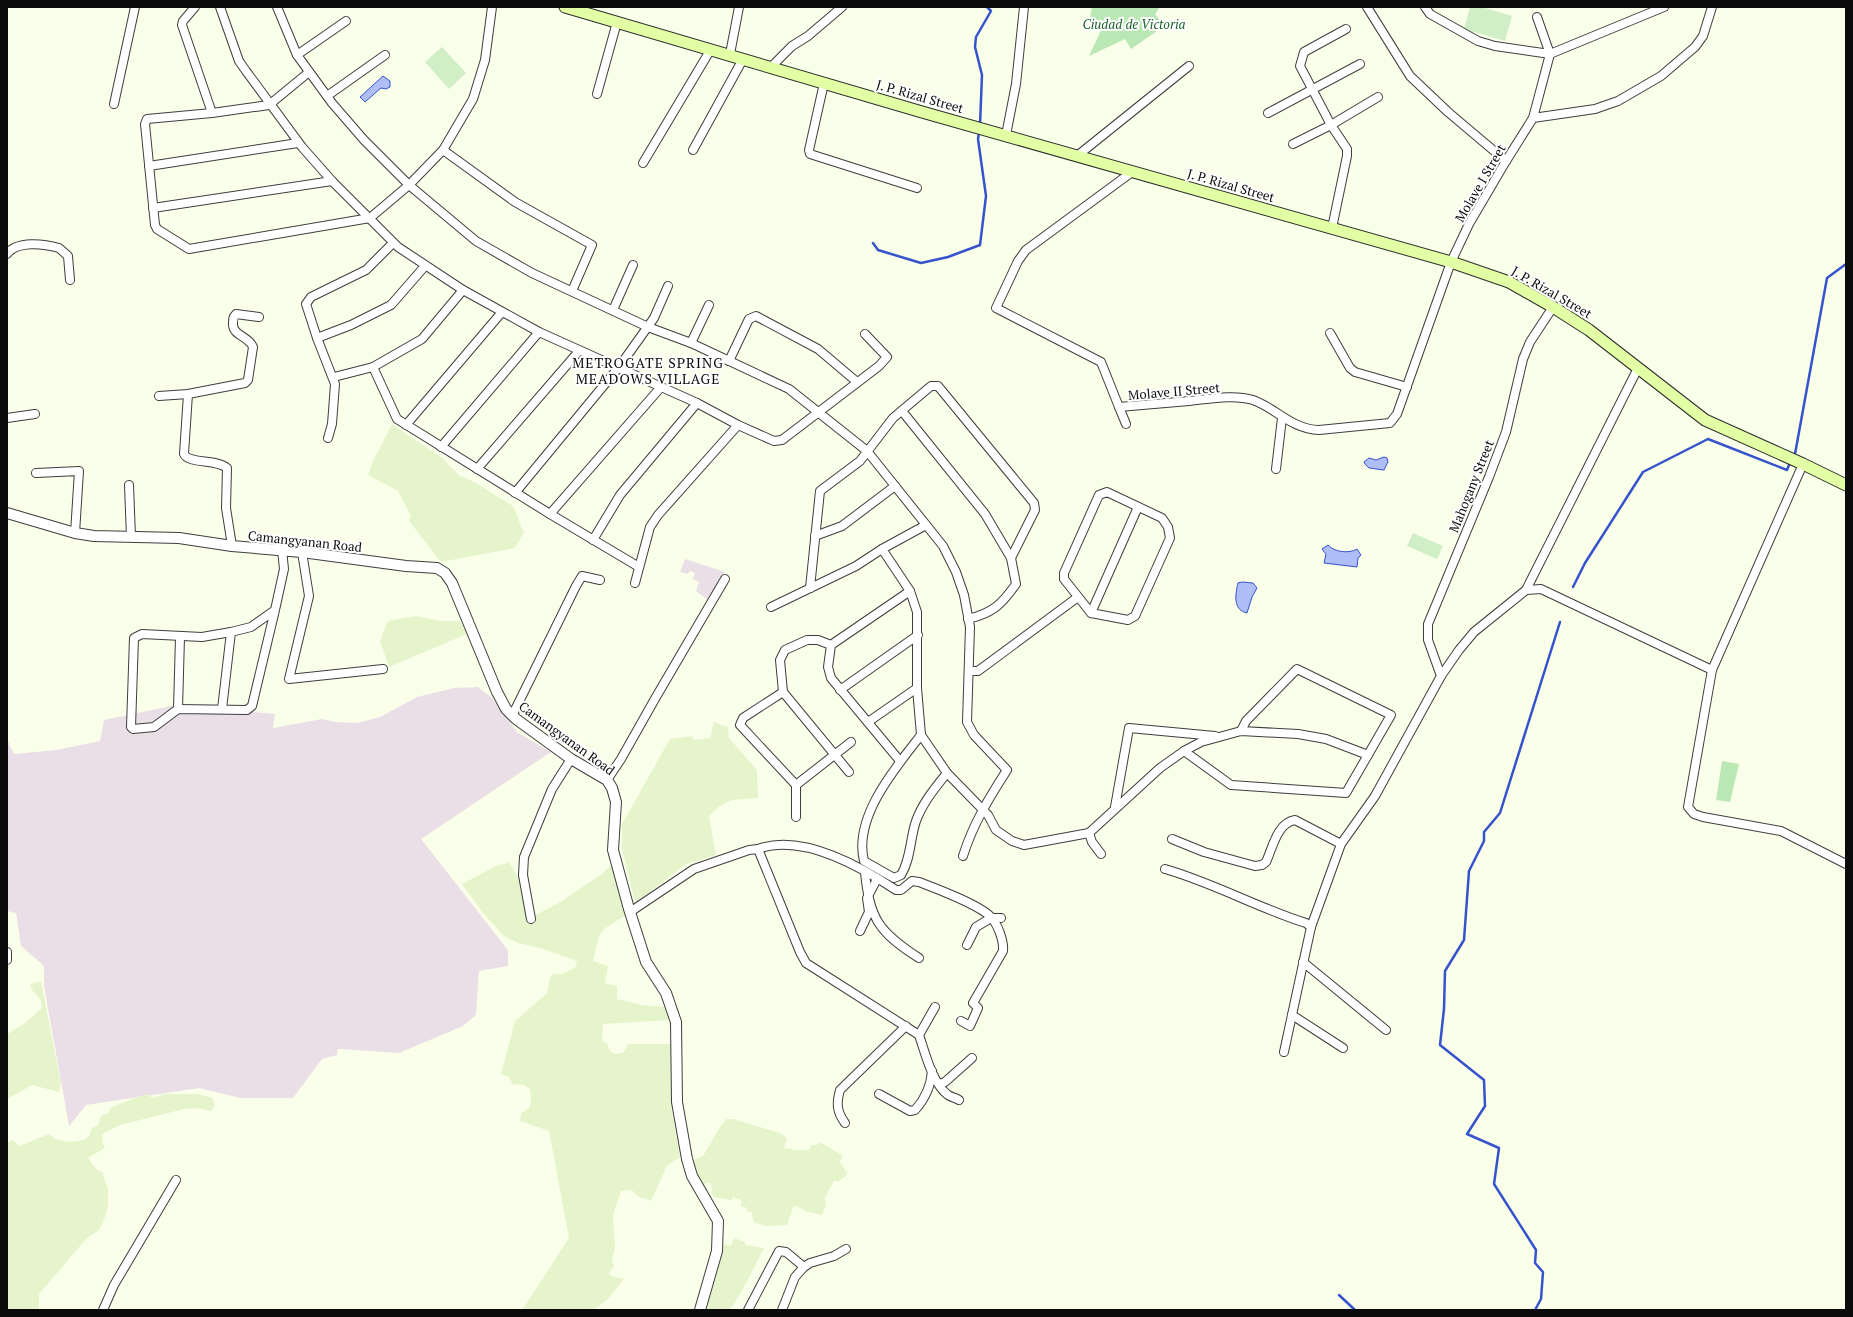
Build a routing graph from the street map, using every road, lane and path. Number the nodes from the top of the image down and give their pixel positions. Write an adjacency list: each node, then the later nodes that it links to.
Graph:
1 (135, 7): 33 (street)
2 (195, 7): 35 (street)
3 (220, 7): 34 (street)
4 (277, 7): 22 (street)
5 (492, 7): 42 (street)
6 (565, 7): 16 (main road, J. P. Rizal Street)
7 (739, 7): 20 (street)
8 (842, 7): 26 (street)
9 (1024, 7): 39 (street)
10 (1367, 7): 45 (street)
11 (1425, 7): 21 (street)
12 (1664, 7): 21 (street)
13 (1712, 7): 37 (street)
14 (1538, 17): 21 (street)
15 (346, 21): 22 (street)
16 (617, 22): 18 (main road, J. P. Rizal Street); 30 (street)
17 (1346, 29): 29 (street)
18 (711, 49): 20 (main road, J. P. Rizal Street); 46 (street)
19 (385, 54): 31 (street)
20 (730, 54): 23 (main road, J. P. Rizal Street)
21 (1550, 54): 37 (street, Molave I Street)
22 (297, 55): 27 (street)
23 (743, 59): 26 (main road, J. P. Rizal Street); 43 (street)
24 (1360, 64): 29 (street)
25 (1189, 66): 44 (street)
26 (771, 67): 28 (main road, J. P. Rizal Street)
27 (309, 72): 31 (street); 34 (street)
28 (824, 83): 39 (main road, J. P. Rizal Street); 51 (street)
29 (1313, 90): 36 (street); 38 (street)
30 (597, 94)
31 (327, 96): 50 (street)
32 (1378, 97): 38 (street)
33 (114, 104)
34 (269, 105): 35 (street); 40 (street)
35 (212, 113): 47 (street)
36 (1268, 113)
37 (1533, 118): 45 (street, Molave I Street)
38 (1331, 125): 41 (street); 54 (street)
39 (1006, 135): 44 (main road, J. P. Rizal Street)
40 (298, 143): 47 (street); 49 (street)
41 (1293, 144)
42 (443, 150): 50 (street); 63 (street)
43 (692, 150)
44 (1077, 156): 48 (main road, J. P. Rizal Street)
45 (1506, 161): 57 (street, Molave I Street)
46 (643, 163)
47 (149, 166): 52 (street)
48 (1132, 172): 54 (main road, J. P. Rizal Street); 87 (street, Molave II Street)
49 (332, 181): 52 (street); 53 (street)
50 (409, 186): 53 (street); 63 (street)
51 (917, 188)
52 (153, 208): 53 (street)
53 (370, 218): 55 (street)
54 (1332, 228): 57 (main road, J. P. Rizal Street)
55 (393, 243): 59 (street); 73 (street)
56 (7, 254): 60 (street)
57 (1452, 262): 65 (main road, J. P. Rizal Street); 83 (street, Molave II Street)
58 (632, 265): 66 (street)
59 (425, 266): 62 (street); 73 (street)
60 (70, 280)
61 (668, 286): 69 (street)
62 (463, 290): 67 (street); 77 (street)
63 (572, 291): 66 (street)
64 (709, 305): 74 (street)
65 (1553, 307): 79 (main road, J. P. Rizal Street); 139 (street, Mahogany Street)
66 (613, 310): 69 (street)
67 (502, 312): 70 (street); 94 (street)
68 (259, 317): 84 (street)
69 (648, 327): 74 (street); 78 (street)
70 (539, 332): 75 (street); 97 (street)
71 (1330, 333): 83 (street)
72 (865, 334): 81 (street)
73 (317, 338): 80 (street)
74 (691, 343): 76 (street)
75 (578, 351): 78 (street); 100 (street)
76 (729, 361): 81 (street); 89 (street)
77 (373, 367): 80 (street); 94 (street)
78 (620, 367): 82 (street); 106 (street)
79 (1638, 368): 99 (main road, J. P. Rizal Street); 126 (street)
80 (334, 377): 96 (street)
81 (857, 382): 89 (street)
82 (661, 387): 86 (street); 109 (street)
83 (1407, 387): 92 (street, Molave II Street)
84 (188, 394): 85 (street); 115 (street)
85 (158, 396)
86 (698, 403): 95 (street); 114 (street)
87 (1119, 407): 92 (street, Molave II Street); 93 (street)
88 (902, 411): 98 (street); 119 (street); 119 (street)
89 (818, 412): 95 (street); 98 (street)
90 (35, 414): 91 (street)
91 (7, 418)
92 (1282, 418): 101 (street)
93 (1126, 424)
94 (406, 425): 97 (street)
95 (738, 425): 120 (street)
96 (328, 438)
97 (441, 447): 100 (street)
98 (867, 451): 105 (street); 112 (street)
99 (1803, 464): 104 (main road, J. P. Rizal Street); 137 (street)
100 (477, 469): 106 (street)
101 (1276, 469)
102 (36, 473): 111 (street)
103 (129, 485): 113 (street)
104 (1846, 485)
105 (895, 486): 110 (street); 112 (street)
106 (515, 493): 109 (street)
107 (1138, 507): 127 (street); 130 (street); 130 (street)
108 (7, 513): 111 (street, Camangyanan Road)
109 (550, 514): 114 (street)
110 (926, 525): 116 (street); 131 (street)
111 (75, 534): 113 (street, Camangyanan Road)
112 (816, 536): 124 (street)
113 (131, 537): 115 (street, Camangyanan Road)
114 (593, 540): 120 (street)
115 (232, 546): 117 (street, Camangyanan Road)
116 (882, 549): 124 (street); 125 (street)
117 (282, 550): 118 (street, Camangyanan Road); 129 (street)
118 (302, 552): 136 (street); 145 (street, Camangyanan Road)
119 (1011, 558): 131 (street)
120 (639, 567): 123 (street)
121 (725, 579): 158 (street)
122 (600, 580): 145 (street)
123 (635, 582)
124 (810, 588): 128 (street)
125 (910, 590): 133 (street); 135 (street)
126 (1526, 590): 137 (street); 139 (street)
127 (1078, 598): 130 (street); 138 (street)
128 (772, 607)
129 (275, 610): 132 (street); 144 (street)
130 (1091, 613)
131 (968, 619): 138 (street)
132 (231, 632): 134 (street); 144 (street)
133 (918, 635): 140 (street); 141 (street)
134 (180, 637): 143 (street); 143 (street)
135 (831, 646): 141 (street); 142 (street)
136 (383, 670)
137 (1712, 670): 169 (street)
138 (969, 671): 161 (street)
139 (1441, 676): 165 (street)
140 (917, 688): 146 (street); 148 (street)
141 (840, 690): 146 (street)
142 (783, 692): 152 (street); 159 (street)
143 (178, 708): 144 (street)
144 (222, 709)
145 (512, 716): 154 (street, Camangyanan Road)
146 (868, 722): 155 (street)
147 (1241, 731): 149 (street); 153 (street); 153 (street)
148 (921, 735): 155 (street); 157 (street)
149 (1220, 737): 151 (street); 160 (street)
150 (851, 742): 152 (street)
151 (1184, 751): 153 (street); 160 (street)
152 (834, 755): 156 (street); 159 (street)
153 (1368, 755)
154 (571, 759): 158 (street, Camangyanan Road); 177 (street)
155 (900, 761): 157 (street)
156 (849, 772)
157 (947, 773): 161 (street)
158 (607, 780): 174 (street, Camangyanan Road)
159 (796, 785): 162 (street)
160 (1115, 807): 163 (street)
161 (982, 809): 163 (street); 168 (street)
162 (796, 817)
163 (1089, 833): 167 (street)
164 (1172, 839): 165 (street)
165 (1341, 844): 178 (street)
166 (758, 849): 171 (street); 174 (street); 188 (street)
167 (1101, 854)
168 (963, 856)
169 (1846, 864)
170 (1165, 869): 178 (street)
171 (865, 872): 172 (street); 173 (street)
172 (877, 878): 173 (street); 175 (street)
173 (867, 898): 179 (street); 182 (street)
174 (630, 912): 203 (street, Camangyanan Road)
175 (991, 918): 176 (street); 180 (street); 187 (street)
176 (1001, 918)
177 (531, 919)
178 (1311, 927): 184 (street)
179 (860, 931)
180 (967, 945)
181 (7, 952): 183 (street)
182 (919, 958)
183 (7, 960)
184 (1303, 962): 186 (street); 189 (street)
185 (935, 1007): 190 (street)
186 (1292, 1016): 191 (street); 192 (street)
187 (961, 1021)
188 (906, 1026): 190 (street); 198 (street)
189 (1386, 1030)
190 (919, 1035): 194 (street)
191 (1343, 1048)
192 (1284, 1052)
193 (972, 1058): 195 (street)
194 (932, 1071): 195 (street); 196 (street)
195 (939, 1084): 197 (street)
196 (879, 1094)
197 (959, 1100)
198 (845, 1123)
199 (176, 1180): 202 (street)
200 (846, 1249): 201 (street)
201 (804, 1267): 204 (street); 205 (street)
202 (103, 1310)
203 (700, 1310)
204 (748, 1310)
205 (782, 1310)

